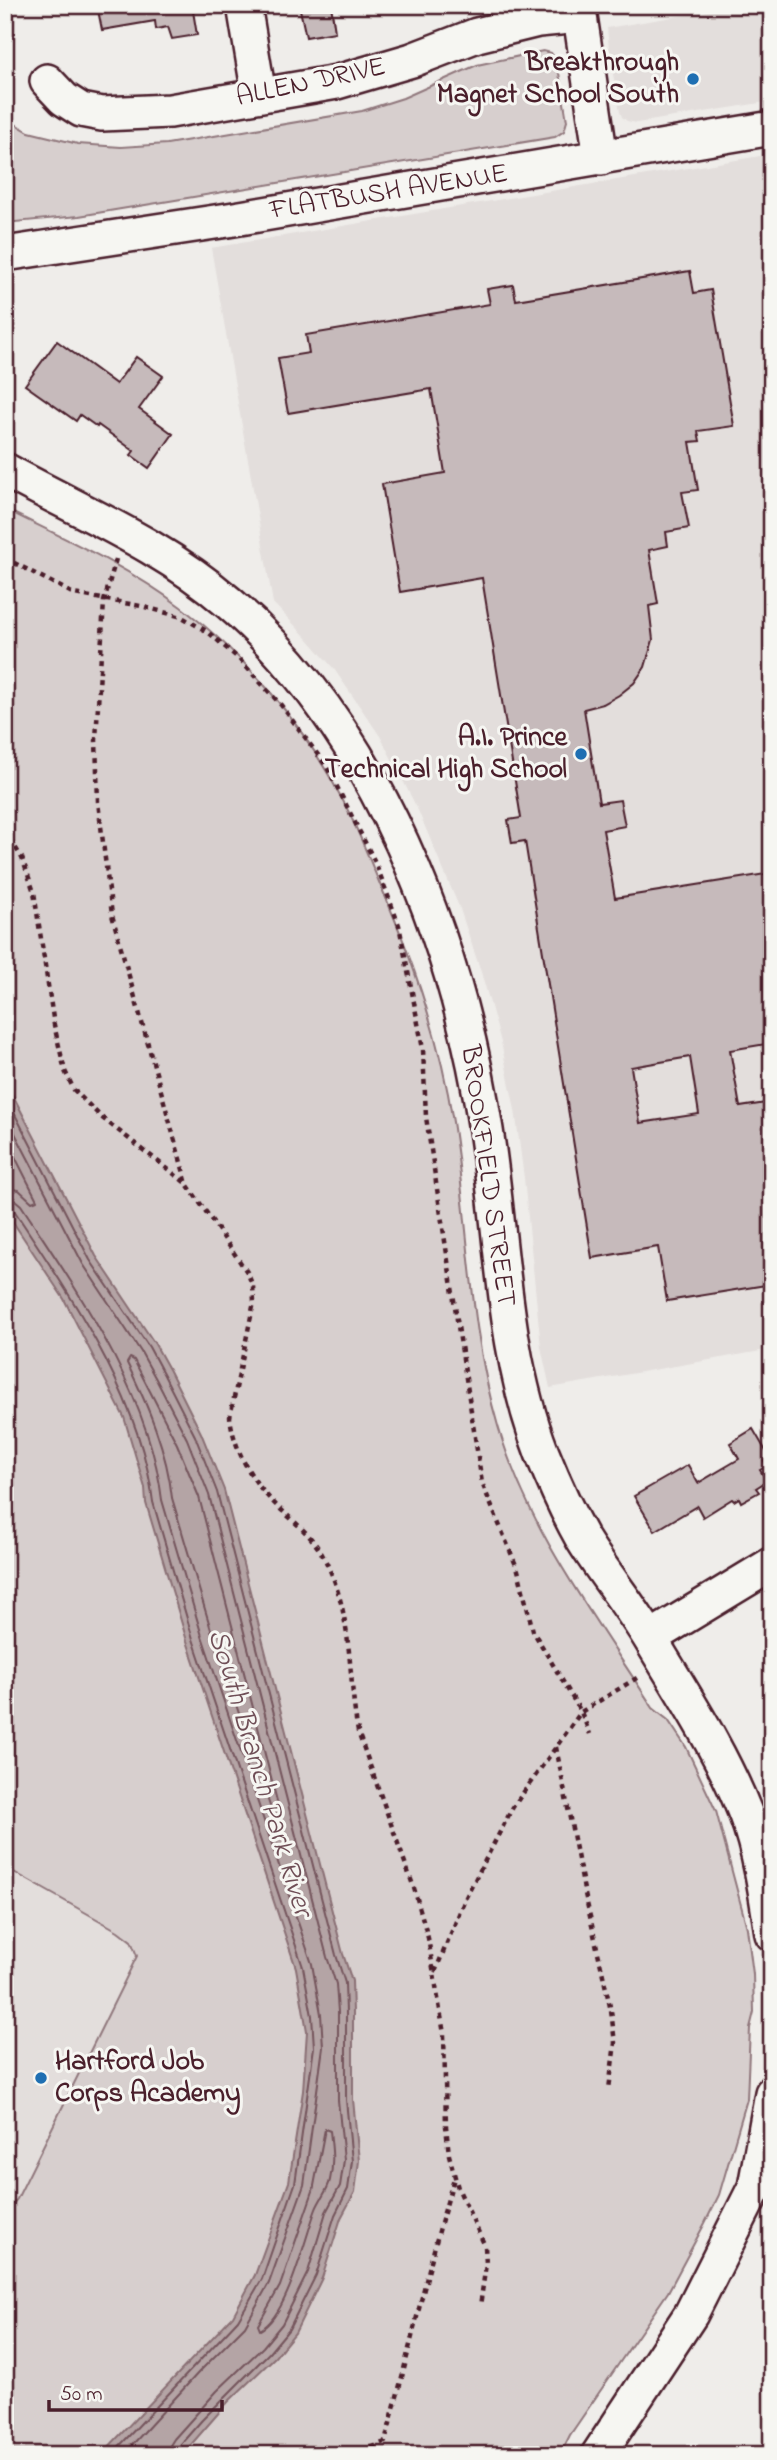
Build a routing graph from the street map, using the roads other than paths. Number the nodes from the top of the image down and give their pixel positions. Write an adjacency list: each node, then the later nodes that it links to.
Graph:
1 (244, 5): 4 (street)
2 (580, 11): 4 (street, ALLEN DRIVE); 6 (street)
3 (47, 81): 4 (street, ALLEN DRIVE)
4 (260, 95)
5 (772, 128): 6 (street, FLATBUSH AVENUE)
6 (601, 158): 7 (street, FLATBUSH AVENUE)
7 (5, 254)
8 (5, 470): 10 (street, BROOKFIELD STREET)
9 (772, 1564): 10 (street)
10 (656, 1650): 11 (street, BROOKFIELD STREET)
11 (772, 1934)
12 (772, 2093): 13 (street)
13 (598, 2455)

